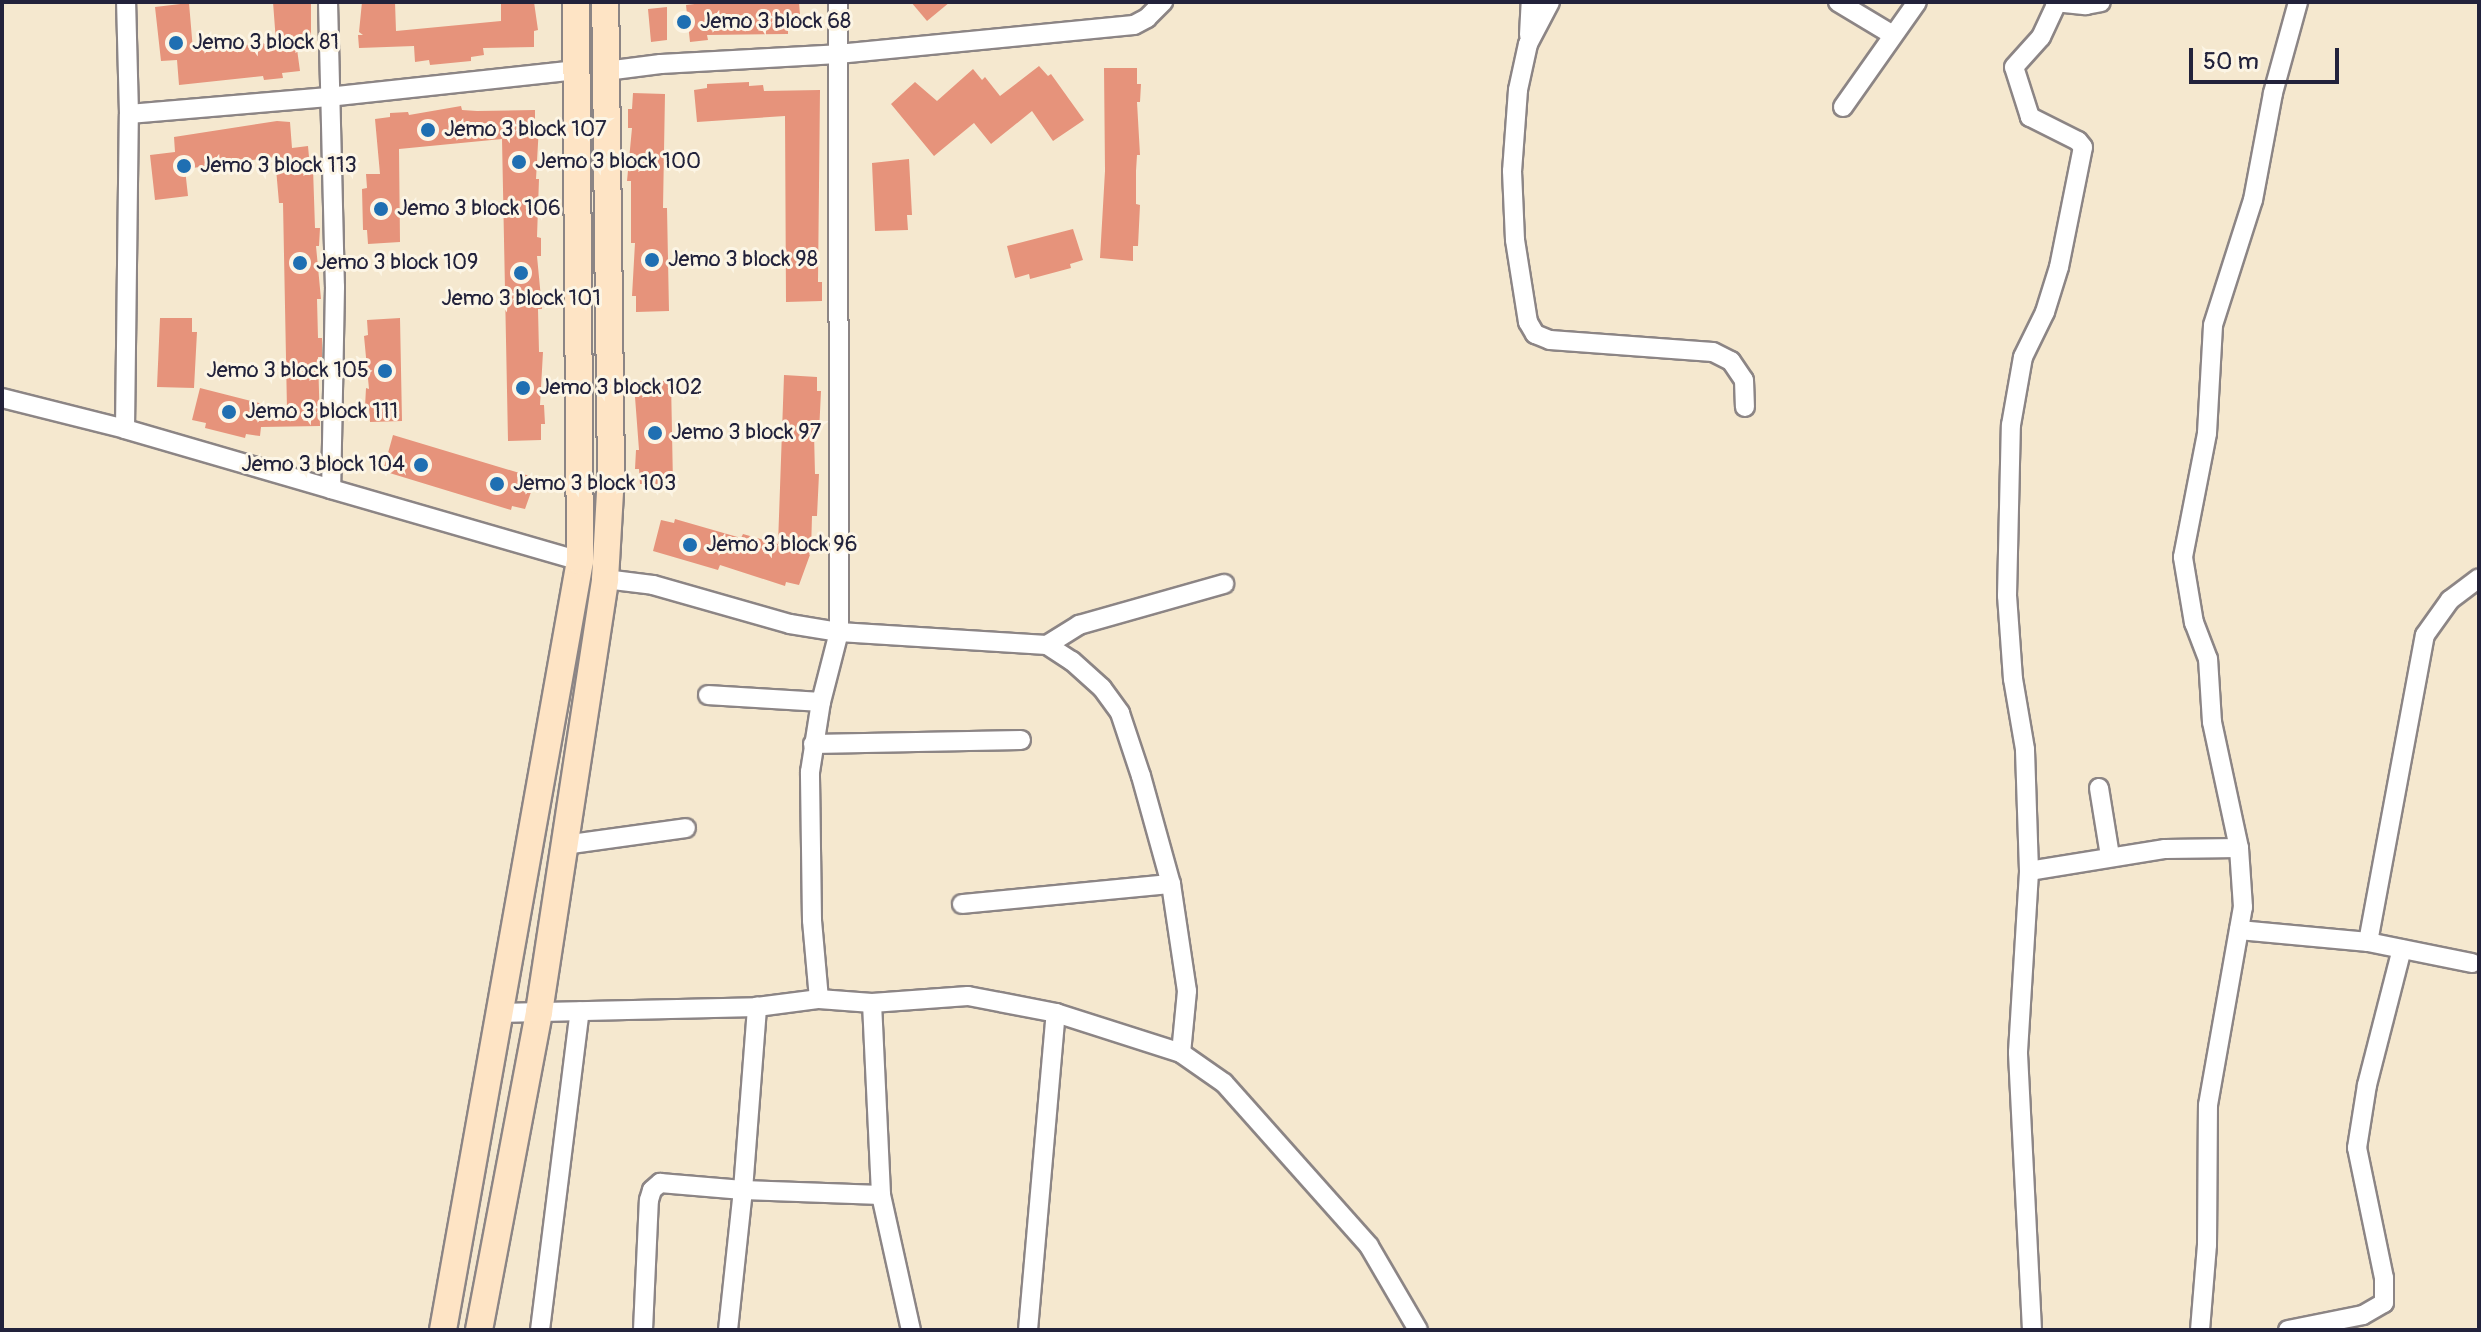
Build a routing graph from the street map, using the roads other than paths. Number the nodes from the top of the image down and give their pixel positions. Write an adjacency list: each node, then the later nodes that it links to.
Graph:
1 (126, 2): 21 (street)
2 (328, 2): 19 (street)
3 (576, 2): 17 (street)
4 (605, 2): 18 (street)
5 (838, 2): 16 (street)
6 (1163, 2): 16 (street)
7 (1531, 2): 15 (street)
8 (1550, 2): 15 (street)
9 (1838, 2): 14 (street)
10 (1917, 2): 14 (street)
11 (2056, 2): 12 (street); 43 (street)
12 (2101, 2)
13 (2298, 2): 41 (street)
14 (1893, 35): 20 (street)
15 (1528, 44): 23 (street)
16 (838, 54): 18 (street); 32 (street)
17 (575, 70): 19 (street); 26 (street)
18 (606, 71): 25 (street)
19 (328, 97): 21 (street); 27 (street)
20 (1843, 107)
21 (129, 114): 24 (street)
22 (2, 398): 24 (street)
23 (1745, 407)
24 (125, 429): 27 (street)
25 (611, 476): 26 (street); 30 (street)
26 (580, 478): 28 (street)
27 (331, 489): 28 (street)
28 (580, 561): 55 (street)
29 (2479, 578): 47 (street)
30 (605, 579): 32 (street); 40 (street)
31 (1224, 584): 33 (street)
32 (839, 632): 33 (street); 35 (street)
33 (1047, 645): 44 (street)
34 (708, 695): 35 (street)
35 (821, 702): 37 (street)
36 (1021, 740): 37 (street)
37 (813, 744): 50 (street)
38 (2099, 788): 42 (street)
39 (686, 828): 40 (street)
40 (564, 845): 54 (street)
41 (2239, 848): 42 (street); 46 (street)
42 (2110, 856): 43 (street)
43 (2029, 871): 68 (street)
44 (1171, 884): 45 (street); 57 (street)
45 (962, 904)
46 (2239, 930): 47 (street); 69 (street)
47 (2368, 942): 48 (street)
48 (2402, 949): 49 (street); 70 (street)
49 (2472, 963)
50 (819, 999): 51 (street); 52 (street)
51 (872, 1003): 56 (street); 59 (street)
52 (757, 1007): 53 (street); 58 (street)
53 (580, 1011): 54 (street); 62 (street)
54 (539, 1012): 55 (street); 61 (street)
55 (498, 1013): 60 (street)
56 (1056, 1013): 57 (street); 66 (street)
57 (1181, 1053): 67 (street)
58 (743, 1190): 59 (street); 63 (street); 64 (street)
59 (881, 1195): 65 (street)
60 (443, 1330)
61 (479, 1330)
62 (540, 1330)
63 (643, 1330)
64 (728, 1330)
65 (911, 1330)
66 (1028, 1330)
67 (1418, 1330)
68 (2032, 1330)
69 (2200, 1330)
70 (2288, 1330)

